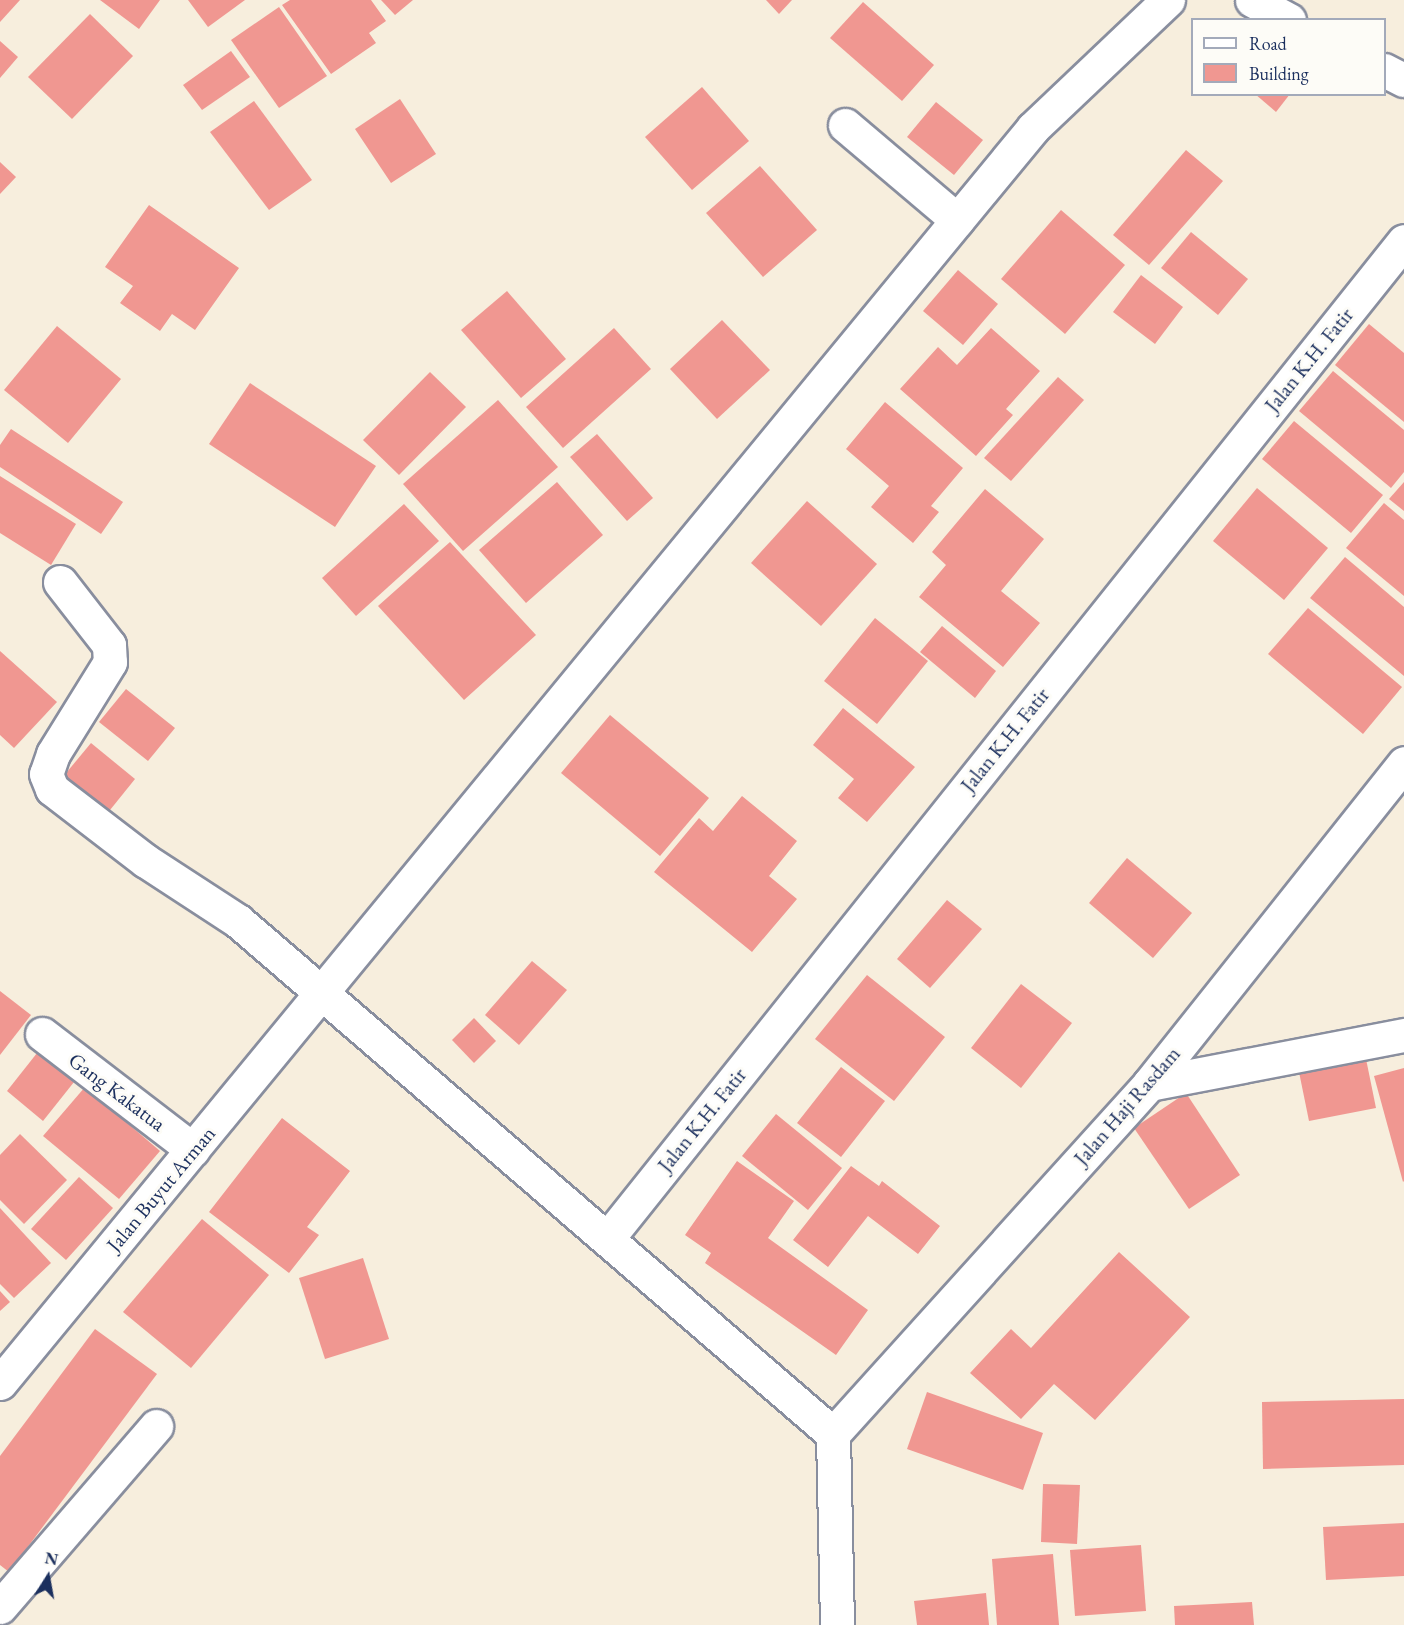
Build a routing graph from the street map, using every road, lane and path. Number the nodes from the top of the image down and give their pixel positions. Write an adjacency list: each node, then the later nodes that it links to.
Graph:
1 (1168, 0): 7 (street, Jalan Buyut Arman)
2 (1252, 0): 3 (street)
3 (1285, 18)
4 (1386, 71): 5 (street)
5 (1404, 80)
6 (844, 125): 7 (street)
7 (957, 220): 11 (street, Jalan Buyut Arman)
8 (1404, 241): 16 (street, Jalan K.H. Fatir)
9 (60, 582): 11 (street)
10 (1404, 763): 14 (street, Jalan Haji Rasdam)
11 (322, 994): 15 (street, Jalan Buyut Arman); 16 (street)
12 (42, 1034): 15 (street, Gang Kakatua)
13 (1404, 1035): 14 (street)
14 (1149, 1084): 19 (street, Jalan Haji Rasdam)
15 (193, 1150): 17 (street, Jalan Buyut Arman)
16 (607, 1239): 19 (street)
17 (0, 1383)
18 (156, 1426): 20 (street)
19 (833, 1434): 21 (street)
20 (0, 1607)
21 (837, 1625)

